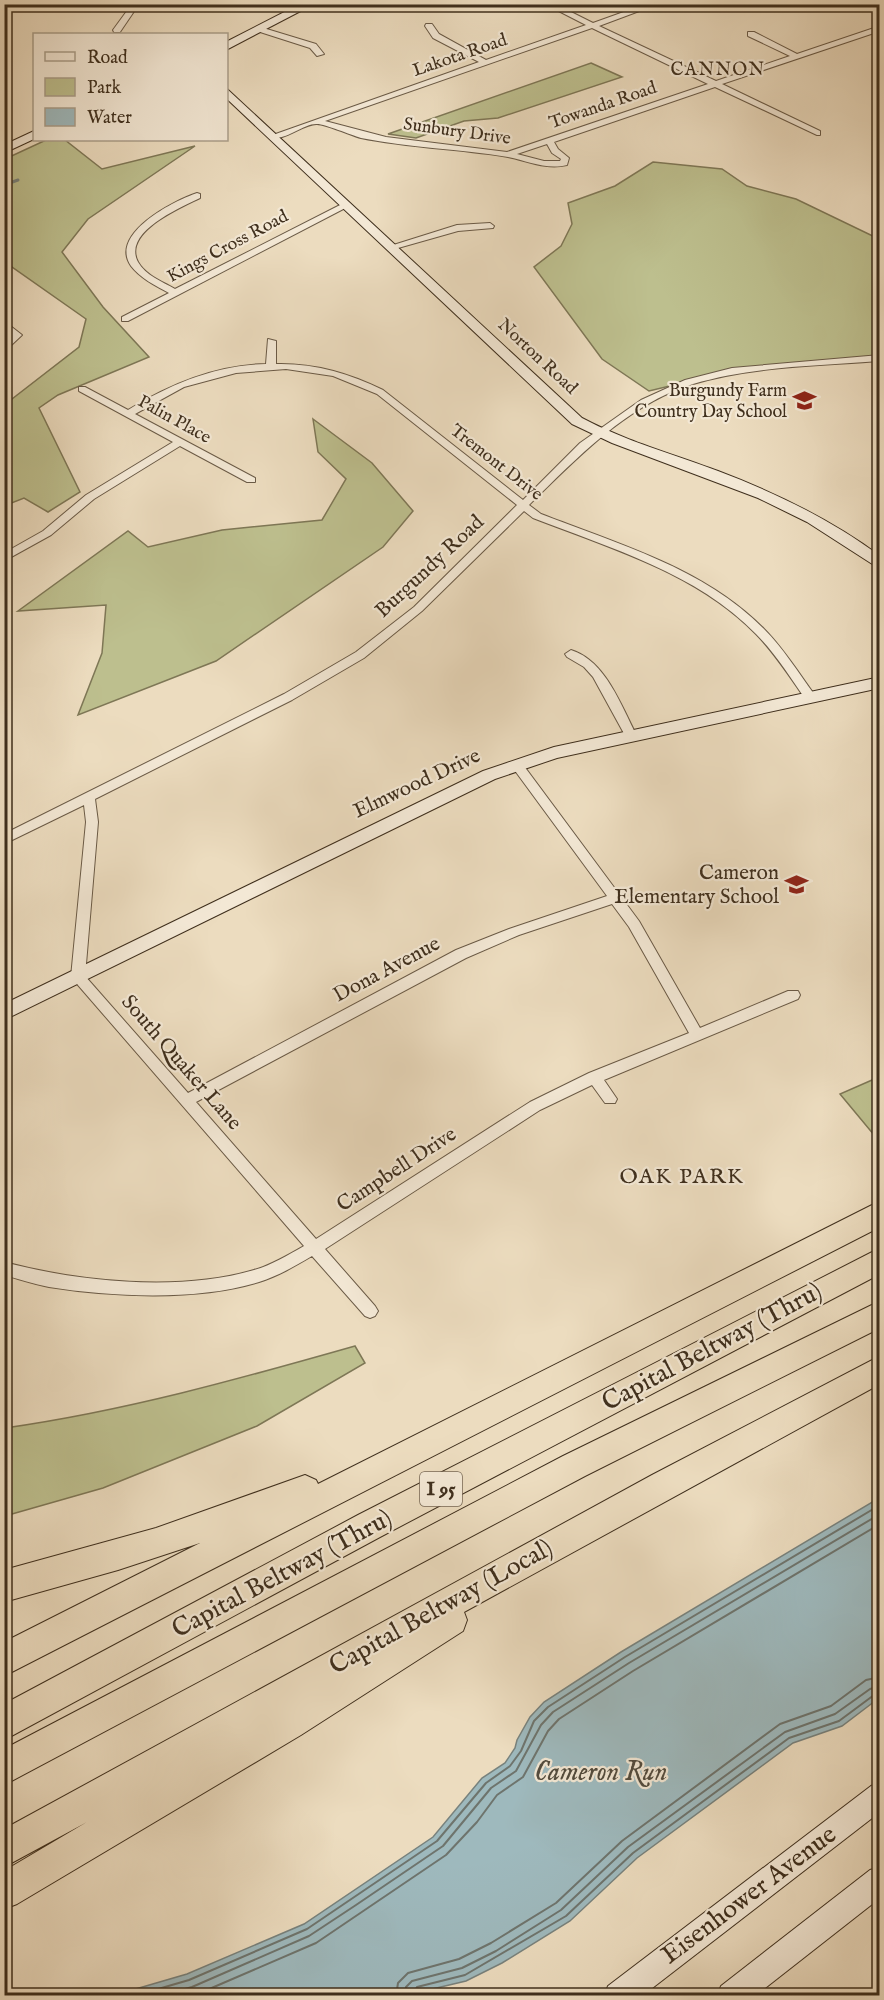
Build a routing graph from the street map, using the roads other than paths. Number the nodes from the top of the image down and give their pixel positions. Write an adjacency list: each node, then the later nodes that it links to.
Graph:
1 (136, 4): 9 (street)
2 (309, 4): 8 (street)
3 (548, 4): 6 (street)
4 (655, 4): 6 (street, Lakota Road)
5 (429, 26): 16 (street)
6 (591, 27): 16 (street, Lakota Road); 17 (street)
7 (879, 28): 10 (street, Towanda Road)
8 (260, 29): 13 (street); 14 (street)
9 (117, 30)
10 (868, 32): 12 (street); 15 (street, Towanda Road)
11 (751, 34): 15 (street)
12 (879, 38)
13 (228, 46)
14 (320, 54)
15 (796, 56): 17 (street, Towanda Road)
16 (486, 63): 19 (street, Lakota Road)
17 (716, 84): 20 (street); 23 (street, Towanda Road)
18 (228, 93): 22 (street, Norton Road)
19 (317, 122): 22 (street, Lakota Road); 25 (street, Sunbury Drive)
20 (817, 133)
21 (33, 136): 24 (street)
22 (274, 136): 27 (street, Norton Road)
23 (549, 141): 25 (street, Towanda Road); 25 (street, Sunbury Drive)
24 (4, 150)
25 (507, 155)
26 (197, 196): 30 (street)
27 (347, 205): 29 (street, Norton Road); 30 (street, Kings Cross Road)
28 (490, 226): 29 (street)
29 (391, 246): 39 (street, Norton Road)
30 (175, 293): 31 (street, Kings Cross Road)
31 (125, 319)
32 (4, 324): 34 (street)
33 (271, 341): 36 (street)
34 (4, 349)
35 (879, 358): 39 (street, Burgundy Road)
36 (271, 366): 38 (street, Tremont Drive); 42 (street, Tremont Drive)
37 (82, 389): 38 (street, Palin Place)
38 (128, 414): 40 (street, Palin Place)
39 (600, 432): 42 (street, Burgundy Road); 44 (street, Norton Road)
40 (180, 442): 41 (street, Palin Place); 43 (street)
41 (251, 480)
42 (522, 506): 47 (street, Tremont Drive); 50 (street, Burgundy Road)
43 (4, 558)
44 (879, 564)
45 (571, 654): 48 (street)
46 (879, 682): 47 (street, Elmwood Drive)
47 (810, 697): 48 (street, Elmwood Drive)
48 (631, 736): 49 (street, Elmwood Drive)
49 (517, 765): 52 (street); 53 (street, Elmwood Drive)
50 (89, 799): 51 (street, Burgundy Road); 53 (street)
51 (4, 840)
52 (616, 898): 56 (street); 59 (street, Dona Avenue)
53 (78, 977): 55 (street, Elmwood Drive); 59 (street, South Quaker Lane)
54 (793, 995): 56 (street, Campbell Drive)
55 (4, 1012)
56 (697, 1035): 57 (street, Campbell Drive)
57 (594, 1077): 58 (street); 61 (street, Campbell Drive)
58 (610, 1099)
59 (186, 1101): 61 (street, South Quaker Lane)
60 (879, 1213): 67 (highway, I 95)
61 (314, 1247): 63 (street, Campbell Drive); 64 (street, South Quaker Lane)
62 (879, 1260): 71 (highway, Capital Beltway (Thru) / I 95)
63 (4, 1268)
64 (370, 1311)
65 (879, 1314): 72 (highway, Capital Beltway (Thru) / I 95)
66 (879, 1369): 68 (highway, Capital Beltway (Local))
67 (434, 1440): 69 (highway); 70 (highway, I 95)
68 (663, 1485): 74 (highway, Capital Beltway (Local)); 76 (highway)
69 (4, 1586)
70 (4, 1660)
71 (4, 1723)
72 (4, 1768)
73 (879, 1795): 77 (street, Eisenhower Avenue)
74 (4, 1849)
75 (879, 1880): 78 (street)
76 (4, 1891)
77 (618, 1995)
78 (731, 1995)

